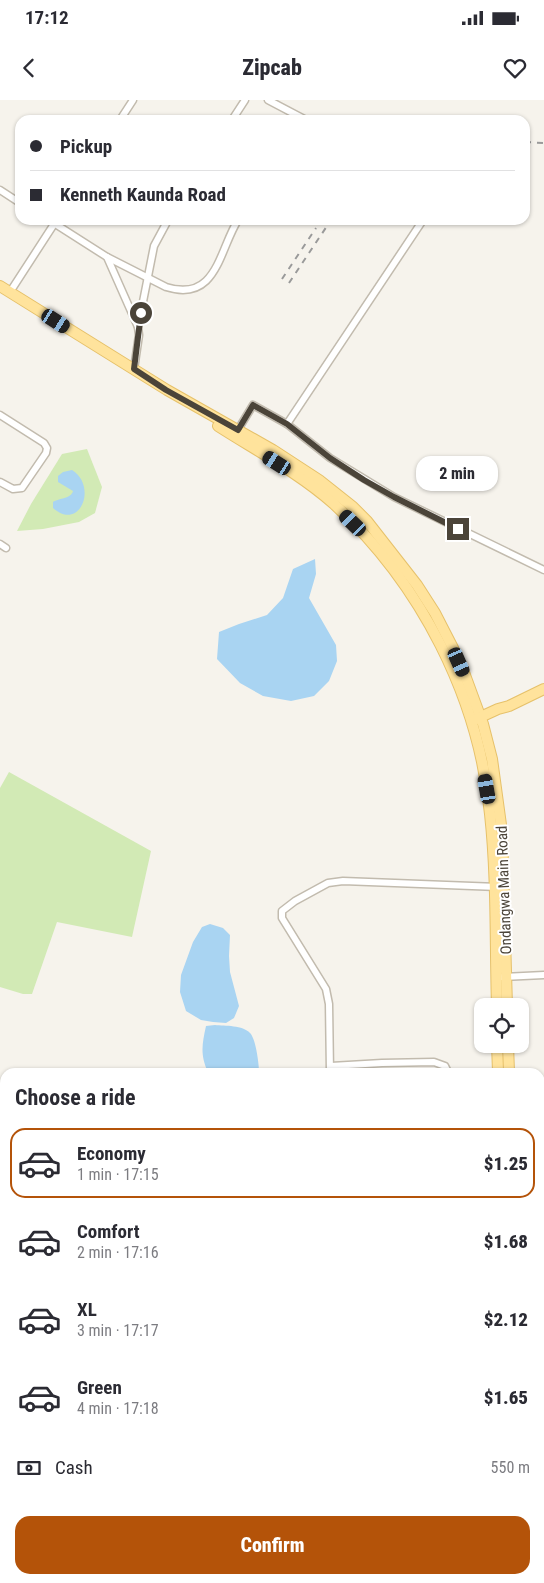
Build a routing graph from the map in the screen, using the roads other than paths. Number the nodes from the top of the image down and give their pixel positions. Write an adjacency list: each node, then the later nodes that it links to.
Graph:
1 (133, 100): 4 (street)
2 (245, 100): 5 (street)
3 (268, 100): 6 (street)
4 (123, 115)
5 (235, 115)
6 (296, 115)
7 (0, 190): 8 (street)
8 (15, 200)
9 (52, 225): 17 (street)
10 (60, 225): 14 (street)
11 (165, 225): 15 (street)
12 (236, 225): 15 (street)
13 (420, 225): 21 (street)
14 (107, 257): 15 (street); 18 (street)
15 (149, 278): 18 (street)
16 (0, 286): 17 (main road, Ondangwa Main Road)
17 (10, 292): 19 (main road, Ondangwa Main Road)
18 (138, 327): 19 (street)
19 (134, 369): 22 (main road, Ondangwa Main Road)
20 (0, 415): 23 (street)
21 (287, 424): 22 (street); 24 (street)
22 (236, 433): 26 (main road, Ondangwa Main Road)
23 (0, 482)
24 (544, 570)
25 (544, 689): 26 (main road)
26 (477, 722): 27 (main road, Ondangwa Main Road)
27 (499, 887): 29 (main road, Ondangwa Main Road); 34 (street)
28 (544, 975): 29 (street)
29 (501, 977): 30 (main road, Ondangwa Main Road); 31 (main road, Ondangwa Main Road)
30 (498, 998)
31 (505, 998)
32 (498, 1053): 37 (main road)
33 (508, 1053): 38 (main road)
34 (331, 1068)
35 (340, 1068): 36 (street)
36 (446, 1068)
37 (498, 1068)
38 (509, 1068)

